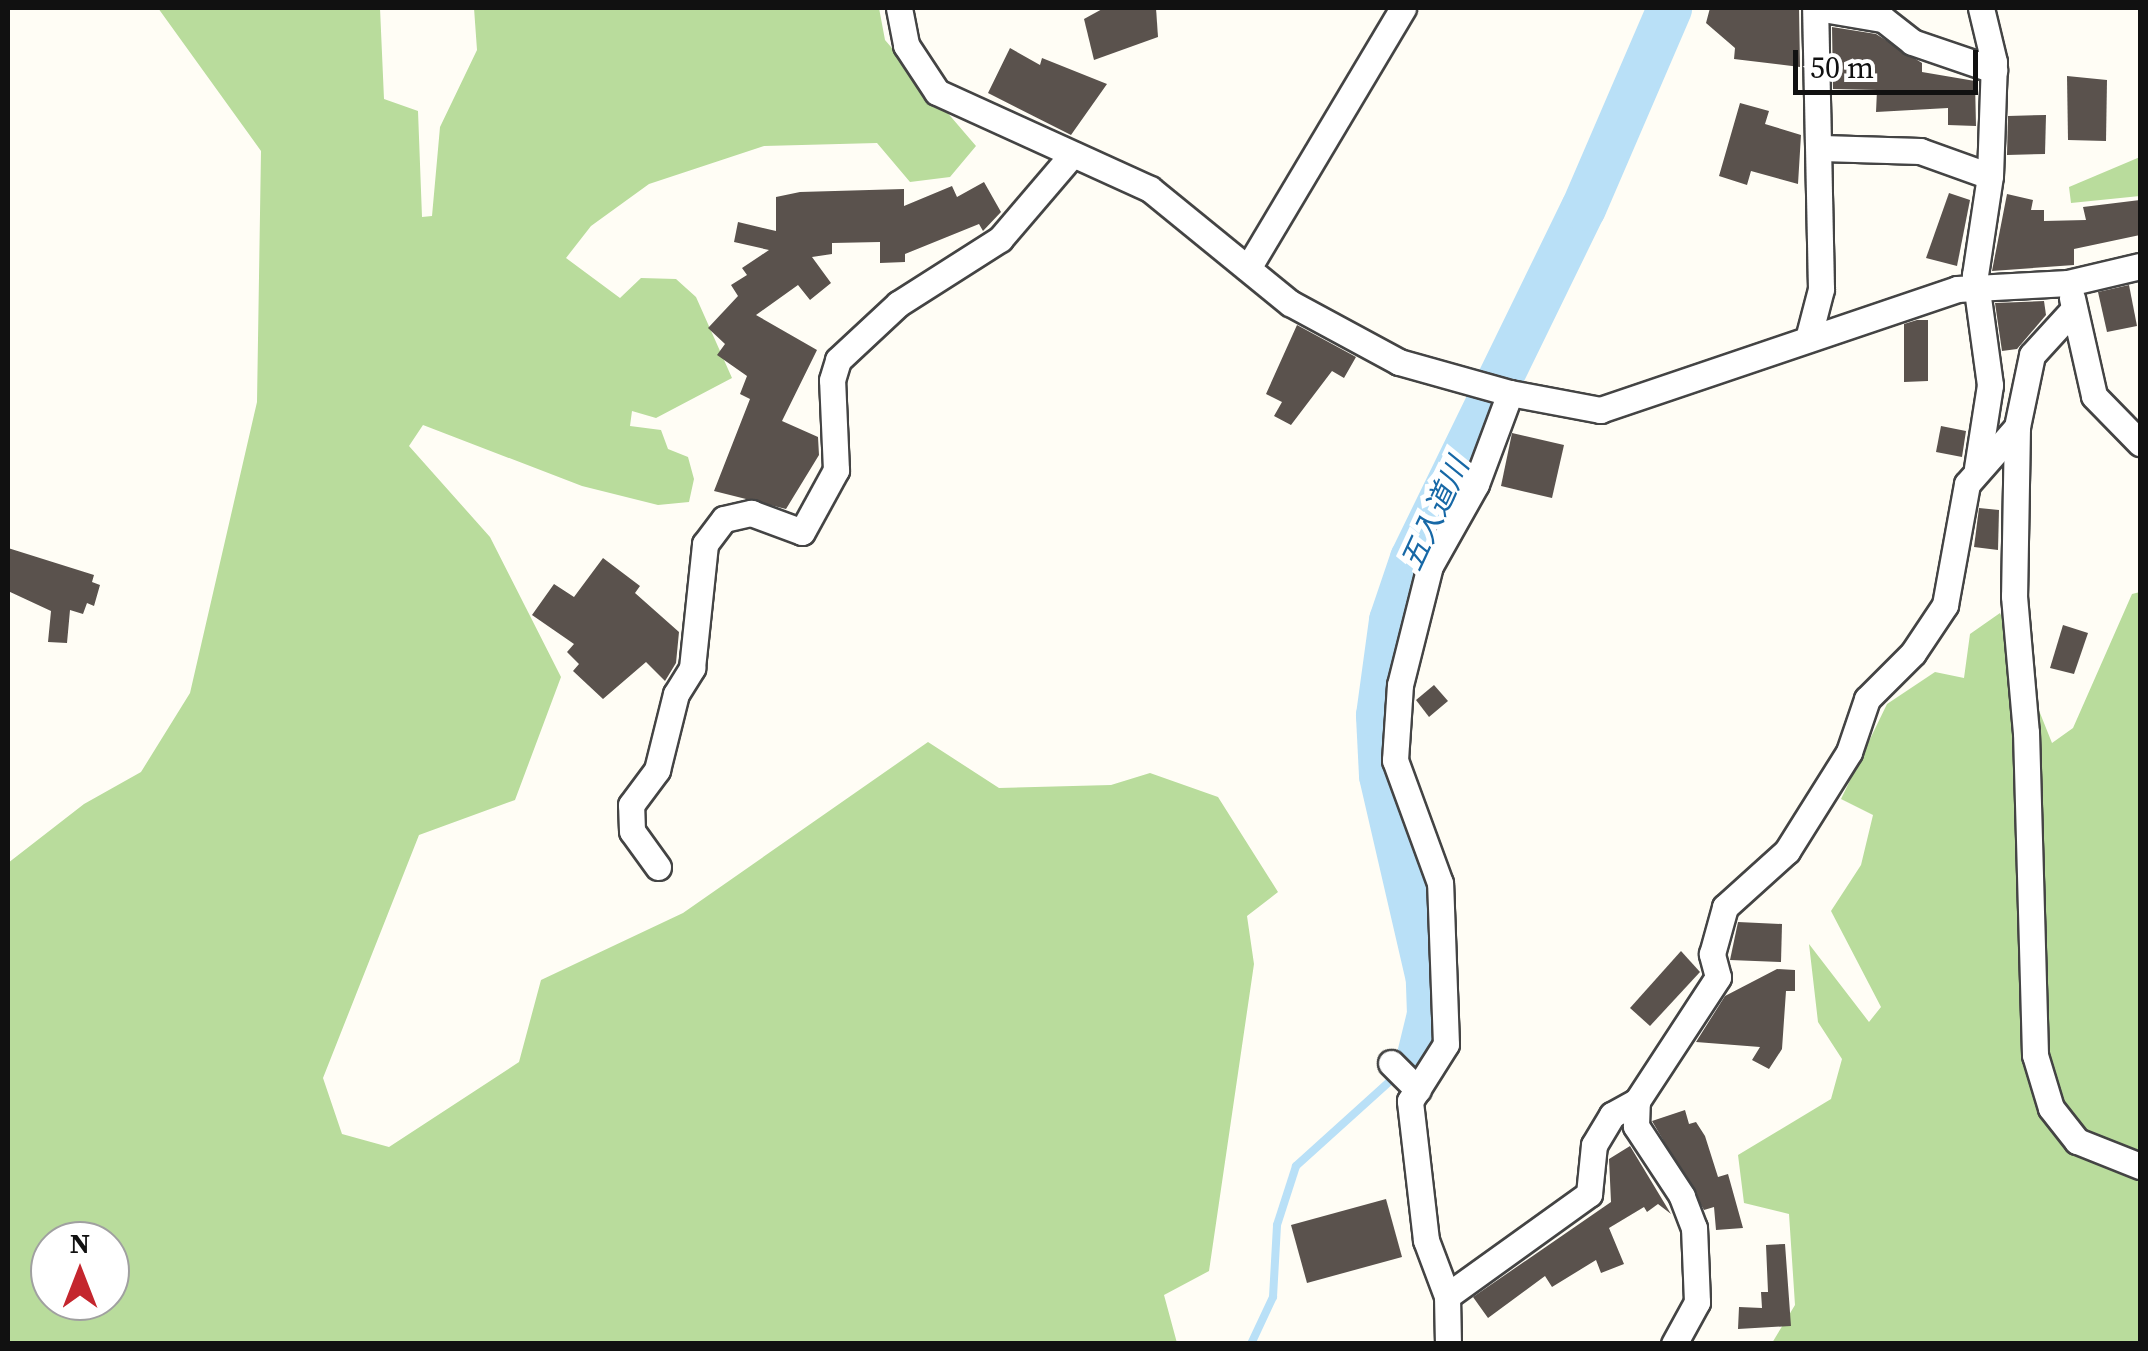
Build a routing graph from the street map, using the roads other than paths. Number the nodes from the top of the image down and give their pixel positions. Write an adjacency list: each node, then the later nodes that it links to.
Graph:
1 (899, 8): 7 (street)
2 (1403, 8): 10 (street)
3 (1816, 8): 5 (street); 6 (street)
4 (1981, 8): 5 (street)
5 (1994, 70): 8 (street)
6 (1822, 148): 8 (street); 14 (street)
7 (1071, 156): 10 (street); 19 (street)
8 (1990, 176): 12 (street)
9 (2140, 266): 11 (street)
10 (1248, 268): 15 (street)
11 (2068, 283): 12 (street); 13 (street)
12 (1976, 288): 14 (street); 18 (street)
13 (2074, 309): 16 (street); 17 (street)
14 (1808, 340): 15 (street)
15 (1510, 393): 21 (street)
16 (2018, 427): 18 (street); 23 (street)
17 (2140, 443)
18 (1977, 468): 22 (street)
19 (658, 867)
20 (1391, 1063): 21 (street)
21 (1418, 1090): 24 (street)
22 (1637, 1101): 24 (street); 26 (street)
23 (2140, 1166)
24 (1448, 1296): 25 (street)
25 (1448, 1344)
26 (1674, 1344)

